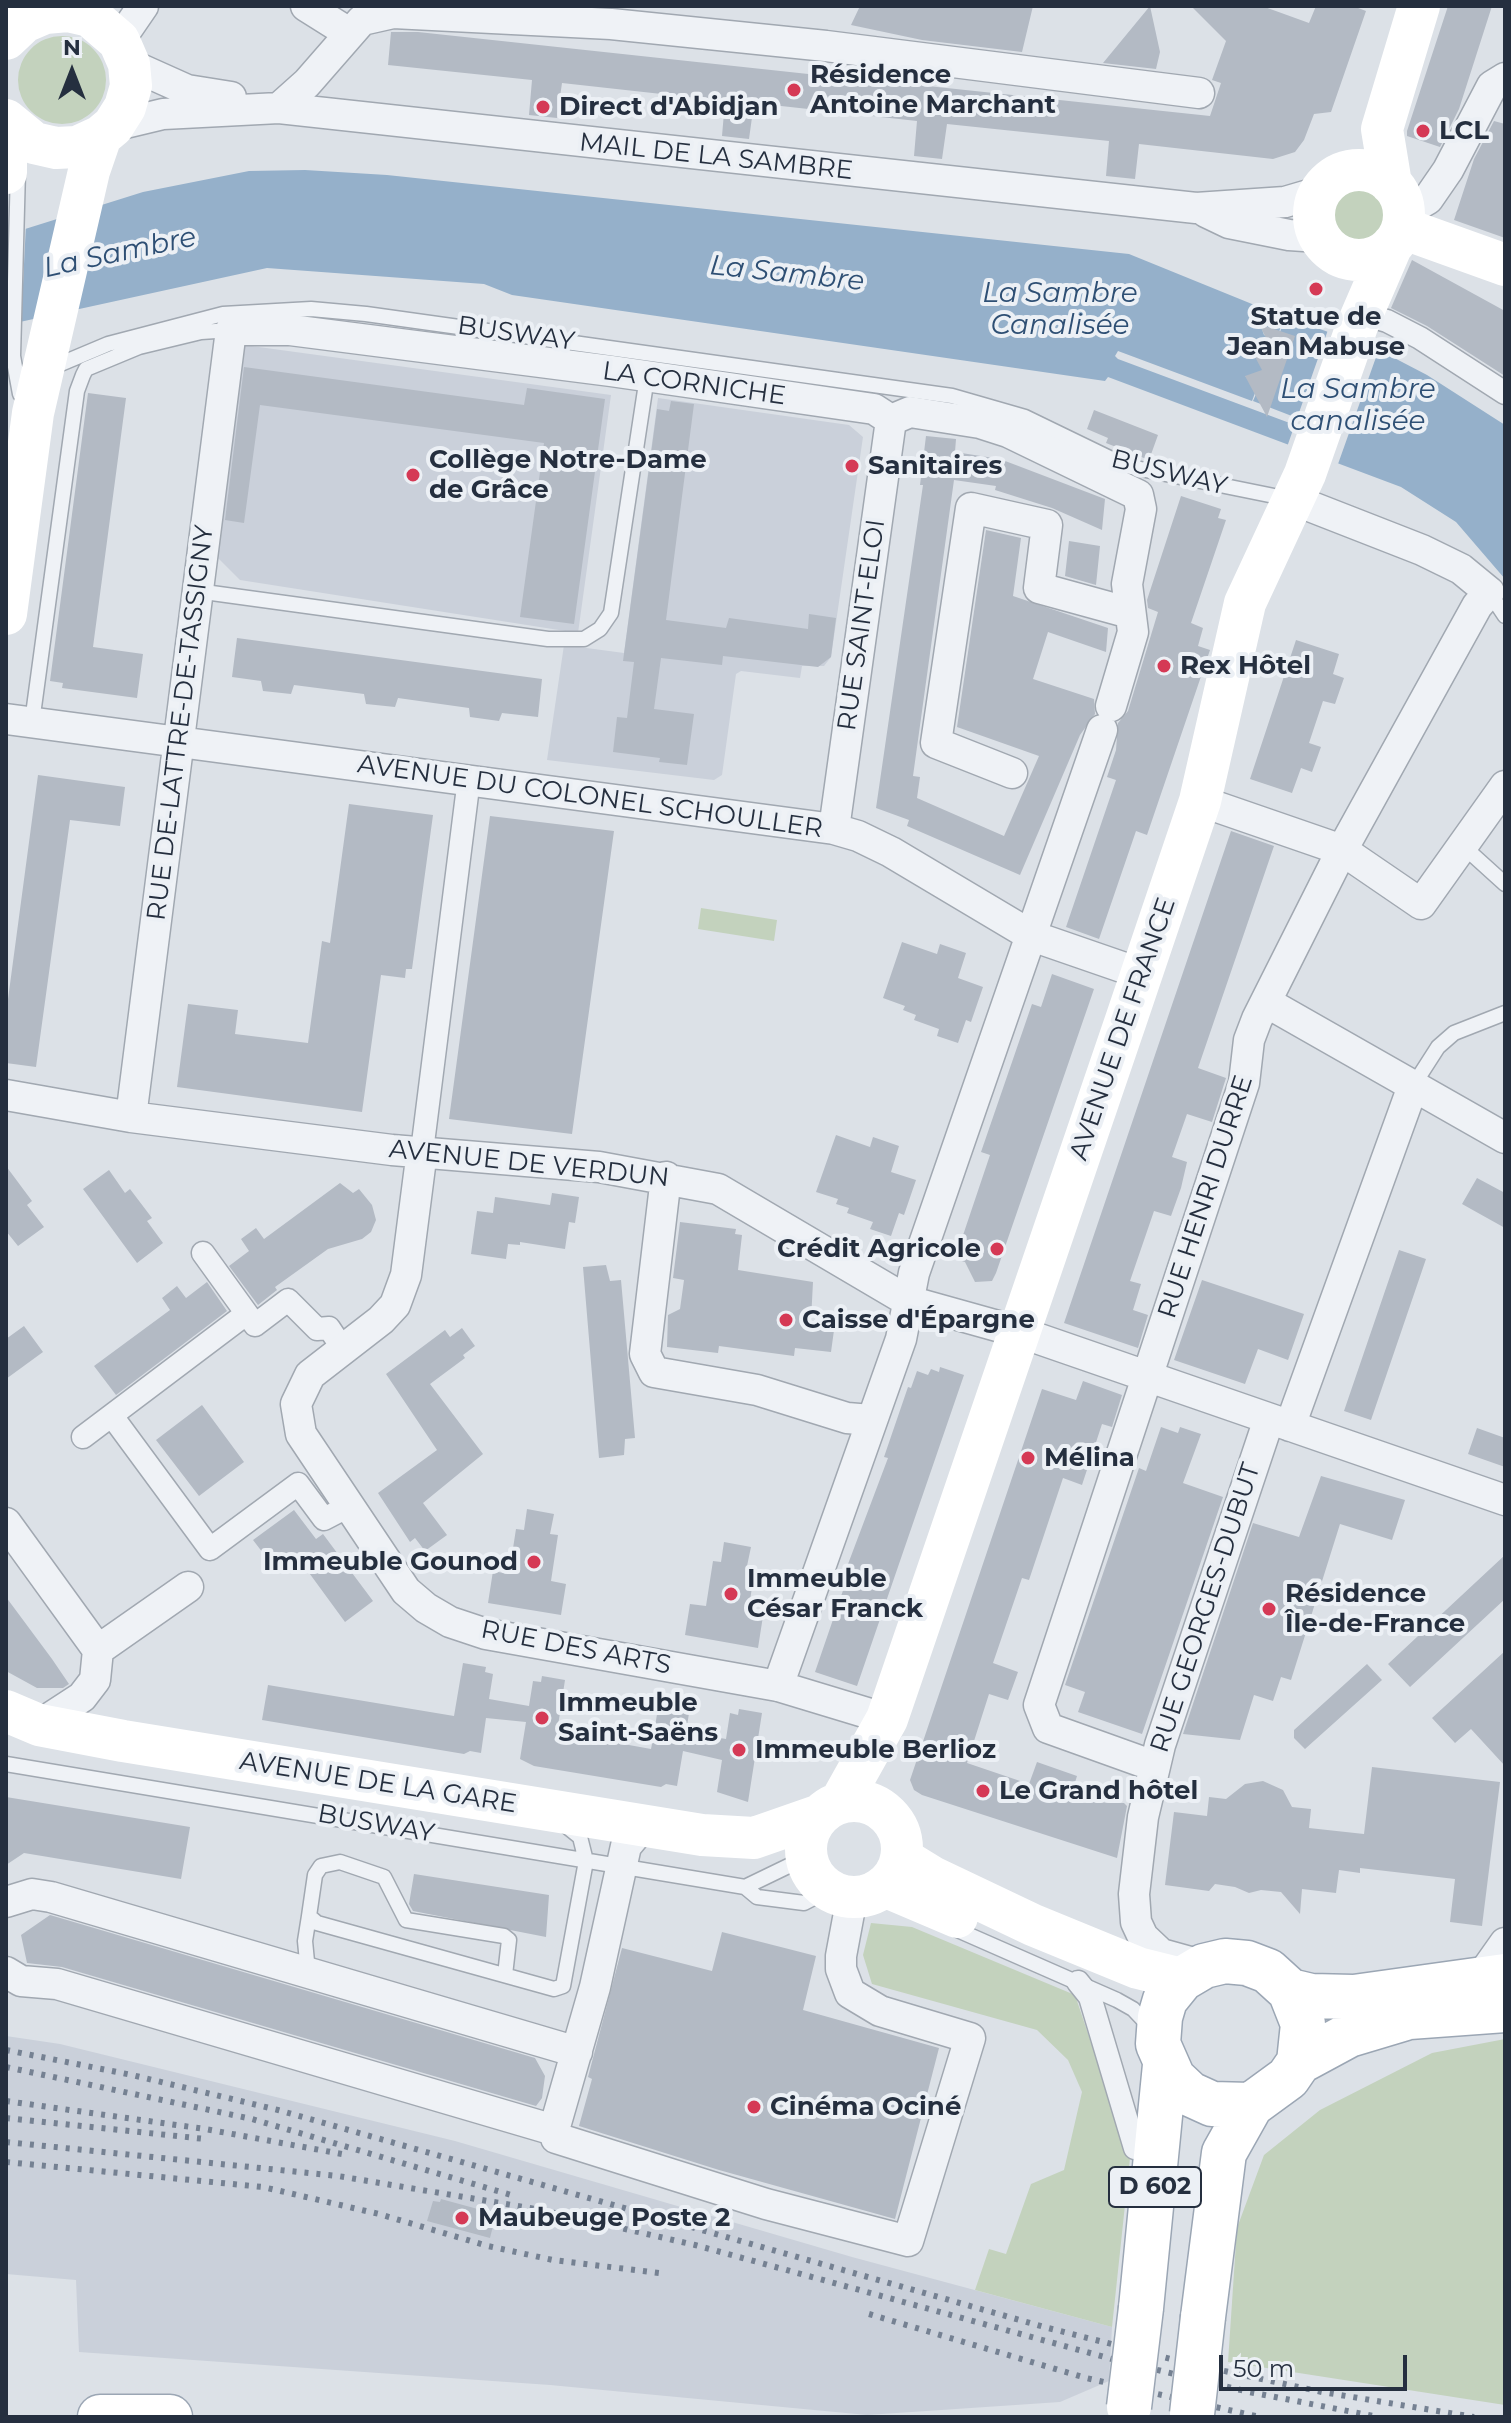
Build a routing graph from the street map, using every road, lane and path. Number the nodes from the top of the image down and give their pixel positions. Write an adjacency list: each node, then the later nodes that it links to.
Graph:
1 (143, 6): 6 (street)
2 (306, 6): 7 (street)
3 (1408, 6): 13 (main road)
4 (1419, 6): 15 (main road)
5 (12, 28): 6 (main road)
6 (114, 32): 10 (street); 11 (main road)
7 (349, 33): 9 (street); 10 (street)
8 (1505, 78): 15 (street)
9 (1199, 93)
10 (279, 108): 11 (street, MAIL DE LA SAMBRE); 14 (street, MAIL DE LA SAMBRE)
11 (88, 153): 12 (main road); 20 (main road)
12 (10, 157): 20 (lane)
13 (1330, 183): 14 (street, MAIL DE LA SAMBRE); 15 (main road); 16 (main road)
14 (1196, 208): 16 (street)
15 (1397, 217): 16 (main road); 17 (main road); 18 (main road, AVENUE DE FRANCE)
16 (1327, 245): 18 (main road)
17 (1505, 265)
18 (1358, 324): 22 (street); 25 (main road, AVENUE DE FRANCE)
19 (231, 330): 21 (street, LA CORNICHE); 26 (street, RUE DE-LATTRE-DE-TASSIGNY); 30 (lane)
20 (33, 364): 24 (lane); 25 (lane, BUSWAY); 29 (main road)
21 (647, 377): 23 (street, LA CORNICHE); 26 (lane)
22 (1505, 393)
23 (891, 420): 28 (street, LA CORNICHE); 36 (street, RUE SAINT-ELOI)
24 (15, 425)
25 (1301, 482): 27 (street); 35 (main road, AVENUE DE FRANCE)
26 (197, 591): 31 (street, RUE DE-LATTRE-DE-TASSIGNY)
27 (1497, 604): 38 (street, RUE HENRI DURRE)
28 (1130, 613): 32 (street); 40 (street)
29 (6, 614)
30 (19, 720): 31 (street, AVENUE DU COLONEL SCHOULLER)
31 (178, 742): 33 (street, AVENUE DU COLONEL SCHOULLER); 46 (street, RUE DE-LATTRE-DE-TASSIGNY)
32 (1012, 773)
33 (469, 779): 36 (street, AVENUE DU COLONEL SCHOULLER); 48 (street)
34 (1505, 786): 37 (street)
35 (1200, 801): 38 (street); 41 (main road, AVENUE DE FRANCE)
36 (834, 829): 40 (street, AVENUE DU COLONEL SCHOULLER)
37 (1463, 846): 38 (street); 39 (lane)
38 (1342, 850): 42 (street, RUE HENRI DURRE)
39 (1505, 884)
40 (1032, 936): 41 (street, AVENUE DU COLONEL SCHOULLER); 51 (street)
41 (1142, 974): 53 (main road, AVENUE DE FRANCE)
42 (1266, 1002): 44 (street); 55 (street, RUE HENRI DURRE)
43 (1505, 1013): 44 (lane)
44 (1413, 1086): 47 (street); 58 (street, RUE GEORGES-DUBUT)
45 (6, 1095): 46 (street, AVENUE DE VERDUN)
46 (131, 1117): 48 (street, AVENUE DE VERDUN)
47 (1505, 1138)
48 (422, 1151): 49 (street, AVENUE DE VERDUN); 54 (street, RUE DES ARTS)
49 (666, 1177): 51 (street, AVENUE DE VERDUN); 57 (street)
50 (203, 1253): 52 (street)
51 (908, 1301): 53 (street, AVENUE DE VERDUN); 57 (street)
52 (246, 1314): 54 (street); 56 (street)
53 (1019, 1332): 55 (street, AVENUE DE VERDUN); 67 (main road, AVENUE DE FRANCE)
54 (343, 1349): 61 (street, RUE DES ARTS)
55 (1147, 1376): 58 (street, AVENUE DE VERDUN); 69 (street, RUE HENRI DURRE)
56 (112, 1416): 59 (street); 61 (street)
57 (871, 1420): 65 (street)
58 (1279, 1423): 60 (street, AVENUE DE VERDUN); 69 (street, RUE GEORGES-DUBUT)
59 (83, 1437)
60 (1505, 1500)
61 (347, 1507): 65 (street, RUE DES ARTS)
62 (6, 1523): 64 (street)
63 (188, 1587): 64 (street)
64 (98, 1650): 66 (street)
65 (778, 1686): 67 (street, RUE DES ARTS)
66 (23, 1718): 70 (main road, AVENUE DE LA GARE)
67 (884, 1725): 71 (main road); 76 (main road)
68 (6, 1764): 74 (lane, BUSWAY)
69 (1154, 1766): 84 (street, RUE GEORGES-DUBUT)
70 (525, 1807): 72 (main road, AVENUE DE LA GARE); 74 (lane)
71 (830, 1809): 73 (main road, AVENUE DE LA GARE); 76 (main road); 76 (main road)
72 (642, 1827): 73 (main road, AVENUE DE LA GARE); 75 (street)
73 (754, 1838): 76 (main road, AVENUE DE LA GARE)
74 (586, 1861): 75 (lane, BUSWAY); 88 (lane)
75 (621, 1867): 77 (lane, BUSWAY); 90 (street)
76 (867, 1868): 77 (lane); 77 (lane, BUSWAY); 79 (lane); 84 (main road, AVENUE DE LA GARE); 87 (lane); 91 (main road); 95 (street)
77 (745, 1887)
78 (6, 1902): 83 (street)
79 (1021, 1902)
80 (309, 1916): 83 (lane); 85 (lane); 85 (lane)
81 (1077, 1926): 84 (lane)
82 (6, 1972): 95 (street)
83 (308, 1972): 92 (street)
84 (1184, 1973): 89 (main road); 91 (main road)
85 (505, 1975): 88 (lane)
86 (1499, 1976): 89 (main road); 93 (main road)
87 (1078, 1982): 91 (lane); 96 (street)
88 (563, 1986): 90 (lane)
89 (1290, 1991): 93 (main road)
90 (593, 1995): 92 (street)
91 (1161, 2039): 94 (main road); 97 (main road, D 602, bridge)
92 (577, 2052): 95 (street)
93 (1299, 2062): 94 (main road)
94 (1251, 2105): 98 (main road, D 602, bridge)
95 (554, 2130)
96 (1135, 2148)
97 (1128, 2412)
98 (1192, 2416)
99 (100, 2417): 100 (main road)
100 (170, 2417)

